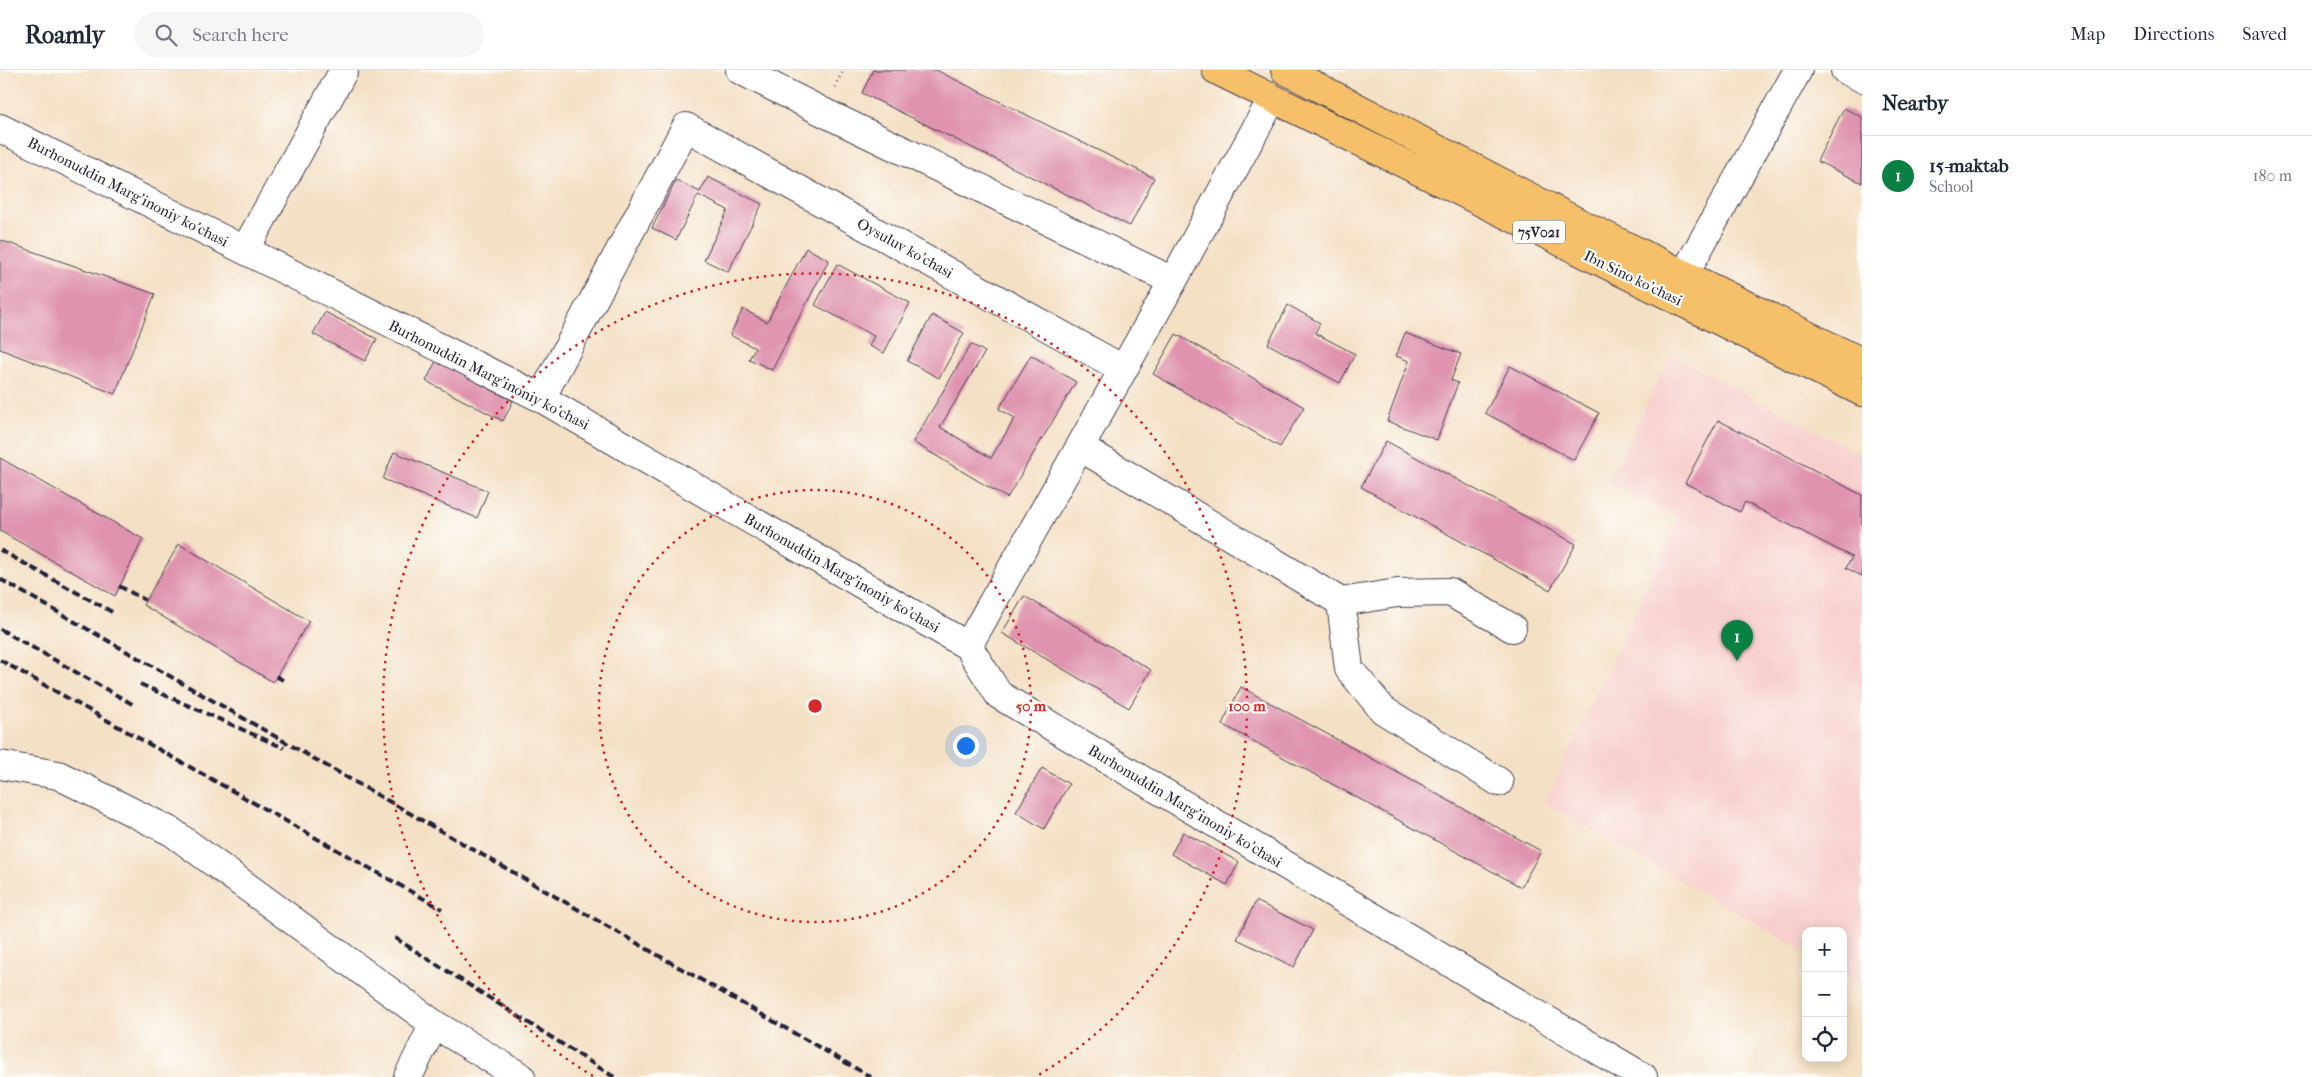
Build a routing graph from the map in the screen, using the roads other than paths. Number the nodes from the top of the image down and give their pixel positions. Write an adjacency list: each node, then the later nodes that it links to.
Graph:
1 (344, 70): 10 (street)
2 (740, 70): 12 (street)
3 (1216, 70): 8 (main road, Ibn Sino ko'chasi / 75V021)
4 (1285, 70): 11 (main road, Ibn Sino ko'chasi / 75V021)
5 (1798, 70): 11 (street)
6 (1845, 70): 7 (street)
7 (1862, 78)
8 (1272, 99): 12 (street); 15 (main road, Ibn Sino ko'chasi / 75V021)
9 (0, 128): 10 (street, Burhonuddin Marg'inoniy ko'chasi)
10 (245, 250): 16 (street, Burhonuddin Marg'inoniy ko'chasi)
11 (1685, 273): 13 (main road, Ibn Sino ko'chasi / 75V021)
12 (1173, 281): 14 (street)
13 (1862, 362)
14 (1124, 369): 16 (street, Oysuluv ko'chasi); 17 (street)
15 (1862, 392)
16 (540, 398): 20 (street, Burhonuddin Marg'inoniy ko'chasi)
17 (1080, 446): 18 (street); 20 (street)
18 (1341, 602): 19 (street); 22 (street)
19 (1512, 628)
20 (968, 646): 26 (street, Burhonuddin Marg'inoniy ko'chasi)
21 (0, 765): 23 (street)
22 (1498, 782)
23 (434, 1024): 24 (street); 25 (street)
24 (408, 1077)
25 (521, 1077)
26 (1643, 1077)

